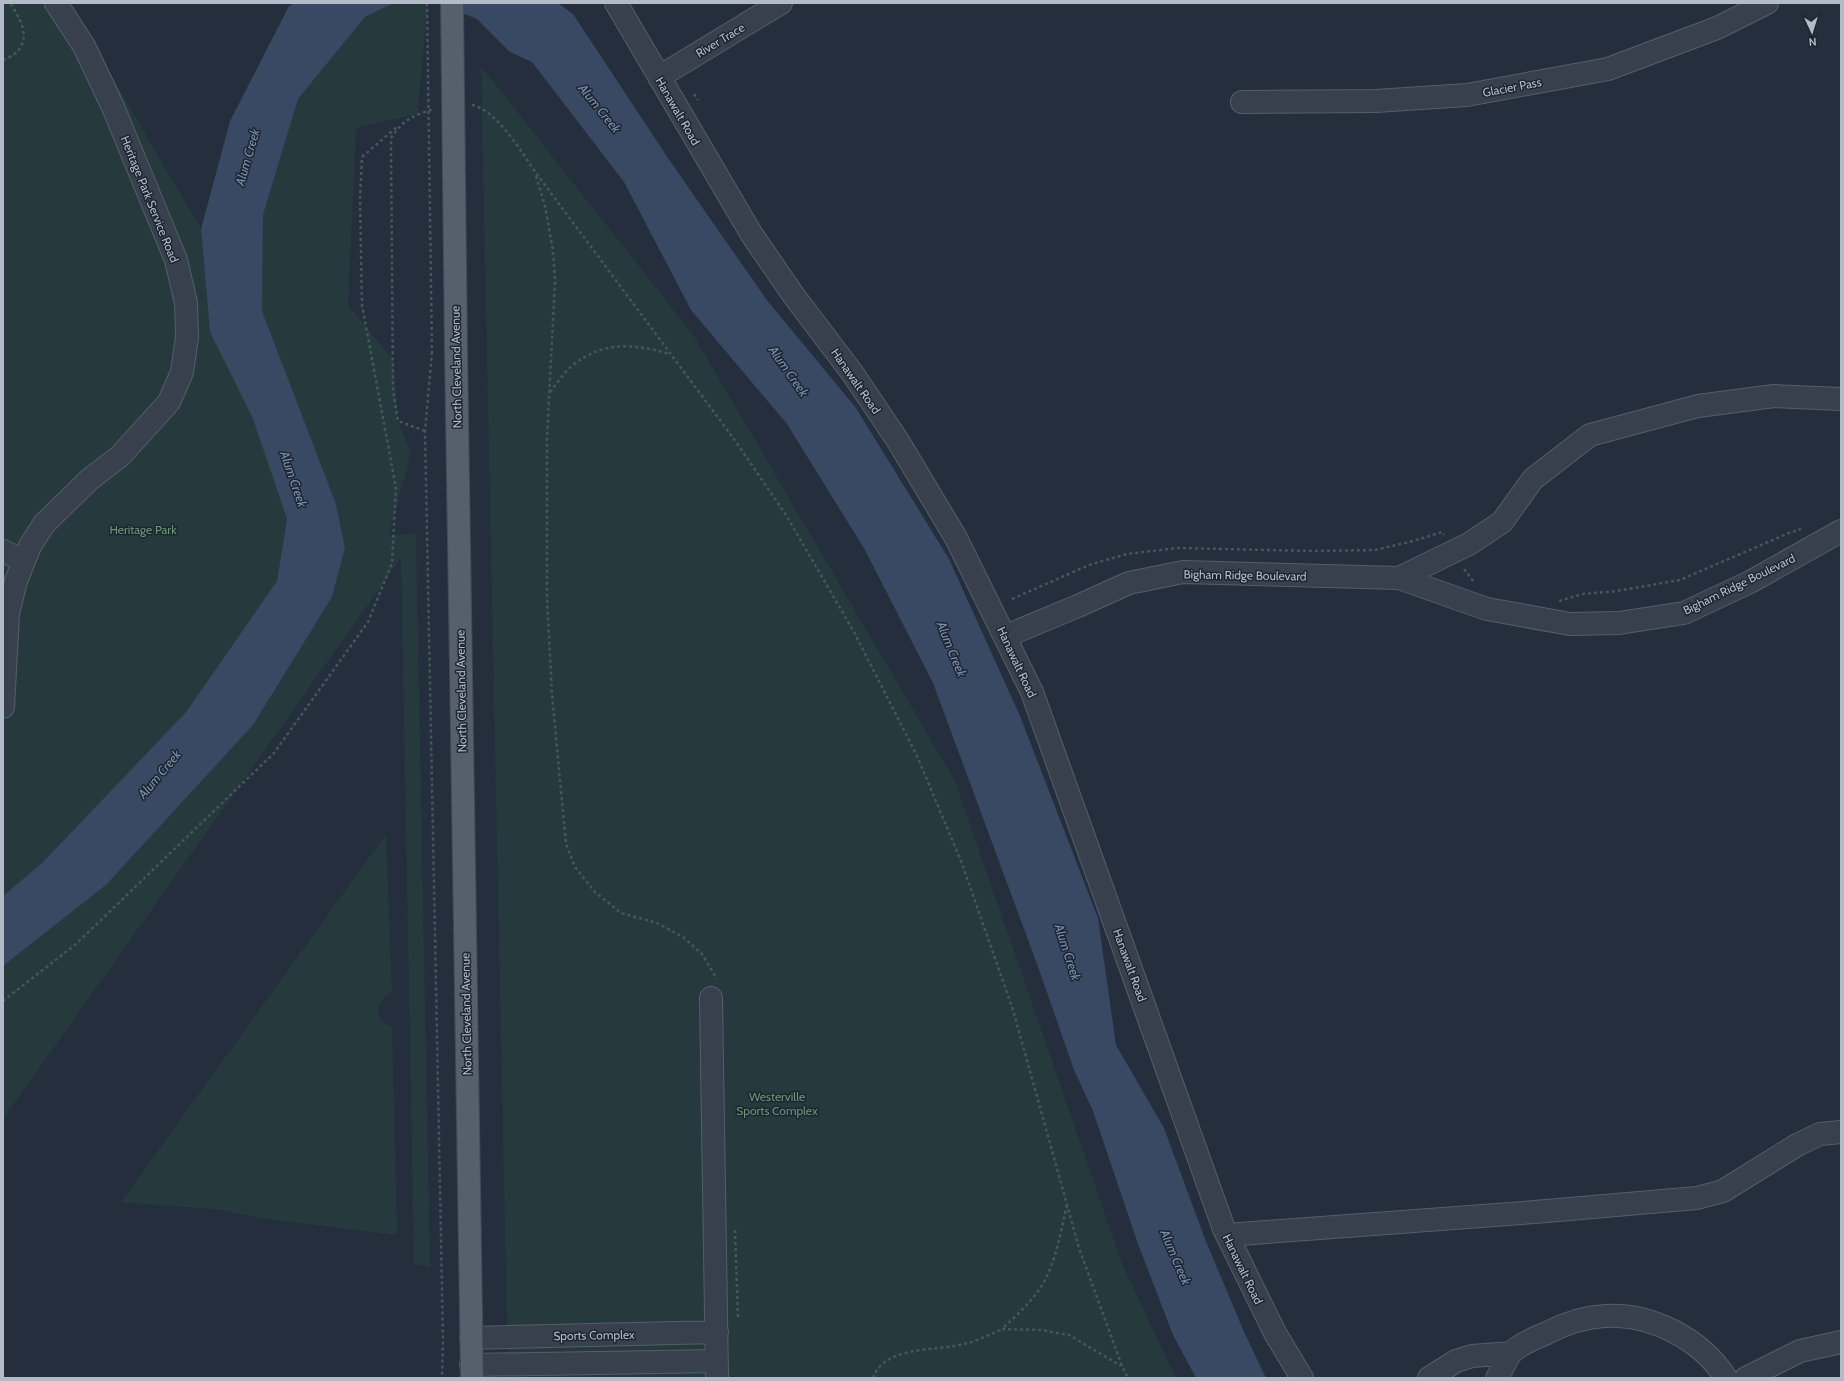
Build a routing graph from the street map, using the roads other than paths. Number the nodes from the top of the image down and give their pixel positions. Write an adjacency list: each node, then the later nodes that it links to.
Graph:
1 (56, 3): 12 (street, Heritage Park Service Road)
2 (452, 3): 21 (main road, North Cleveland Avenue, bridge)
3 (616, 3): 6 (street, Hanawalt Road)
4 (782, 3): 6 (street, River Trace)
5 (1768, 3): 7 (street, Glacier Pass)
6 (659, 77): 15 (street, Hanawalt Road)
7 (1242, 102)
8 (1841, 399): 11 (street, Bigham Ridge Boulevard)
9 (1841, 531): 14 (street, Bigham Ridge Boulevard)
10 (3, 551): 12 (street)
11 (1441, 558): 13 (street, Bigham Ridge Boulevard); 14 (street)
12 (24, 561): 16 (street, Heritage Park Service Road)
13 (1399, 578): 14 (street, Bigham Ridge Boulevard); 15 (street, Bigham Ridge Boulevard)
14 (1442, 593)
15 (1006, 636): 19 (street, Hanawalt Road)
16 (3, 707)
17 (715, 989): 20 (street)
18 (1841, 1132): 19 (street)
19 (1227, 1235): 26 (street, Hanawalt Road)
20 (717, 1332): 21 (street, Sports Complex); 24 (street)
21 (471, 1338): 25 (main road, North Cleveland Avenue)
22 (1841, 1342): 30 (street)
23 (1511, 1353): 27 (street); 28 (street); 29 (street)
24 (717, 1369): 25 (street)
25 (472, 1371)
26 (1302, 1378)
27 (1429, 1378)
28 (1497, 1378)
29 (1726, 1378)
30 (1746, 1378)

